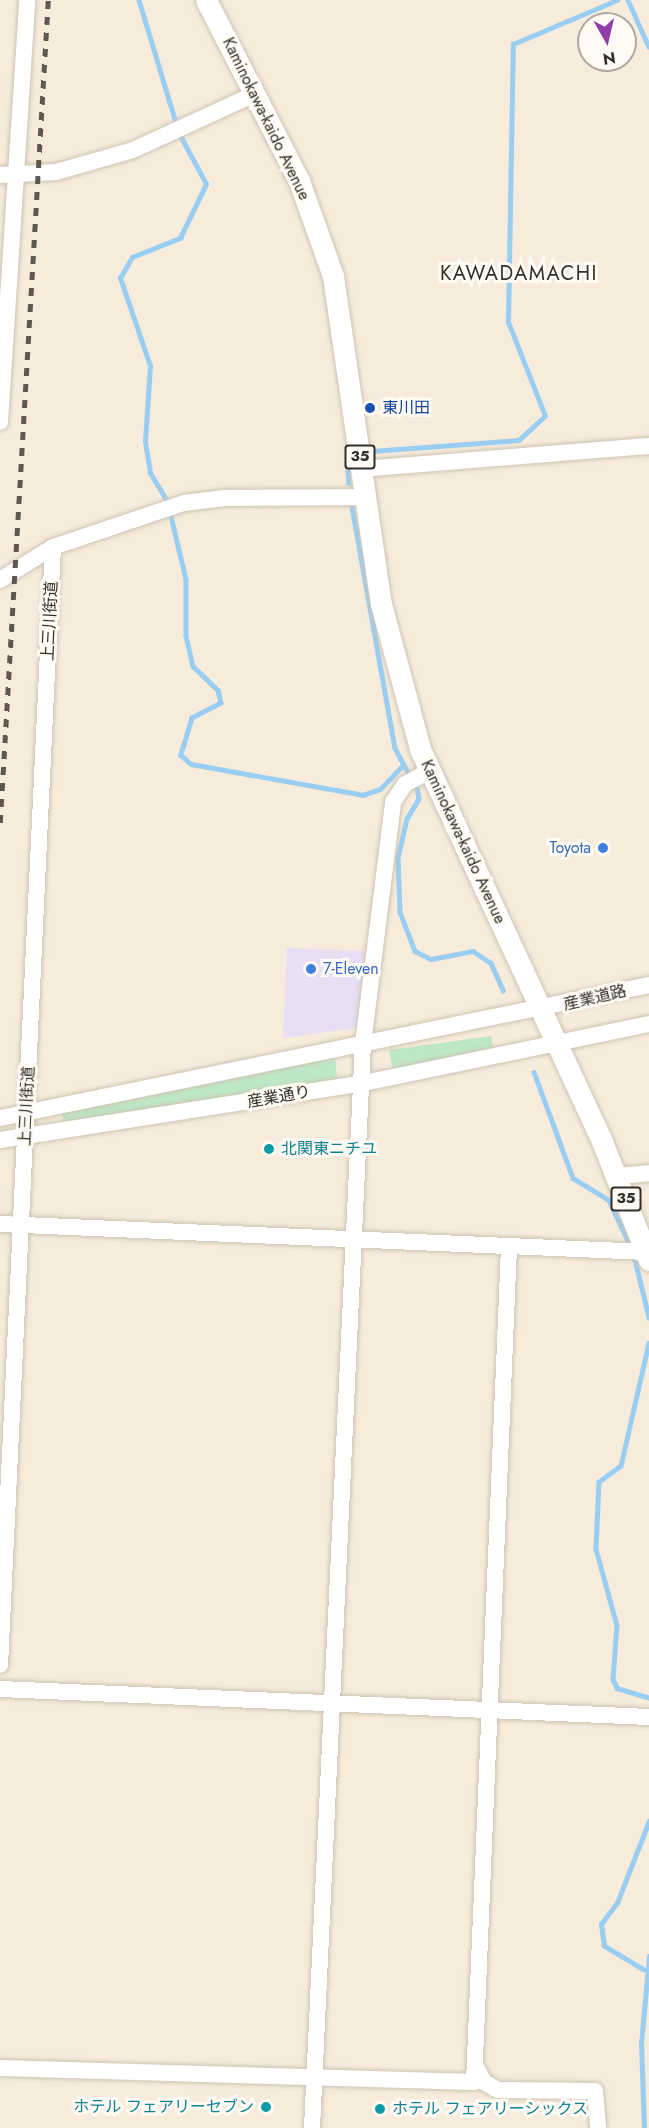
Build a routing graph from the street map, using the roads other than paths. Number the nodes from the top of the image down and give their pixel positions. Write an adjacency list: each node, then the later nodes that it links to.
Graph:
1 (27, 0): 4 (street)
2 (206, 0): 3 (main road, Kaminokawa-kaido Avenue / 35)
3 (255, 94): 4 (street); 7 (main road, Kaminokawa-kaido Avenue / 35)
4 (7, 176): 5 (street)
5 (0, 422)
6 (649, 446): 7 (street)
7 (361, 469): 8 (main road, Kaminokawa-kaido Avenue / 35)
8 (365, 497): 9 (street); 11 (main road, Kaminokawa-kaido Avenue / 35)
9 (53, 547): 10 (street); 18 (street, 上三川街道)
10 (0, 580)
11 (429, 771): 13 (main road, Kaminokawa-kaido Avenue / 35); 15 (street)
12 (649, 985): 13 (street, 産業道路)
13 (541, 1010): 15 (street); 16 (main road, Kaminokawa-kaido Avenue / 35)
14 (649, 1024): 16 (street)
15 (363, 1044): 17 (street); 18 (street)
16 (556, 1045): 17 (street, 産業通り); 23 (main road, Kaminokawa-kaido Avenue / 35)
17 (359, 1084): 20 (street, 産業通り); 26 (street)
18 (27, 1112): 19 (street); 20 (street, 上三川街道)
19 (0, 1118)
20 (26, 1135): 21 (street, 産業通り); 25 (street, 上三川街道)
21 (0, 1140)
22 (649, 1173): 23 (street)
23 (617, 1176): 28 (main road, Kaminokawa-kaido Avenue / 35)
24 (0, 1224): 25 (street)
25 (21, 1225): 26 (street); 29 (street, 上三川街道)
26 (352, 1239): 27 (street); 31 (street)
27 (509, 1246): 28 (street); 32 (street)
28 (648, 1256)
29 (0, 1665)
30 (0, 1689): 31 (street)
31 (329, 1703): 32 (street); 36 (street)
32 (490, 1710): 33 (street); 34 (street)
33 (649, 1717)
34 (475, 2066): 36 (street); 38 (street)
35 (0, 2068): 36 (street)
36 (311, 2077): 37 (street)
37 (312, 2128)
38 (598, 2128)

